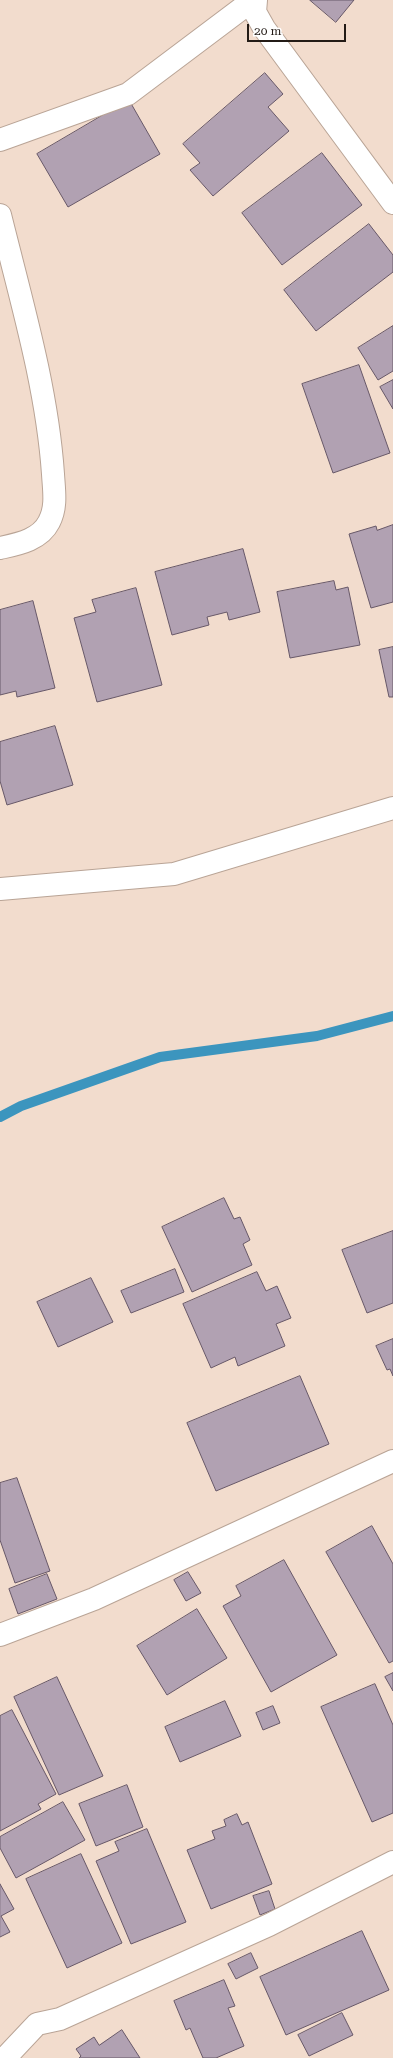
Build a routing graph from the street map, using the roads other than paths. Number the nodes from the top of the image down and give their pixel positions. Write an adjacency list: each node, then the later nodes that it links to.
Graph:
1 (253, 0): 3 (street)
2 (256, 0): 4 (street)
3 (0, 140)
4 (393, 203)
5 (0, 215): 6 (street)
6 (0, 548)
7 (393, 808): 8 (street)
8 (0, 889)
9 (393, 1461): 10 (street)
10 (0, 1635)
11 (393, 1862): 12 (street)
12 (5, 2058)

